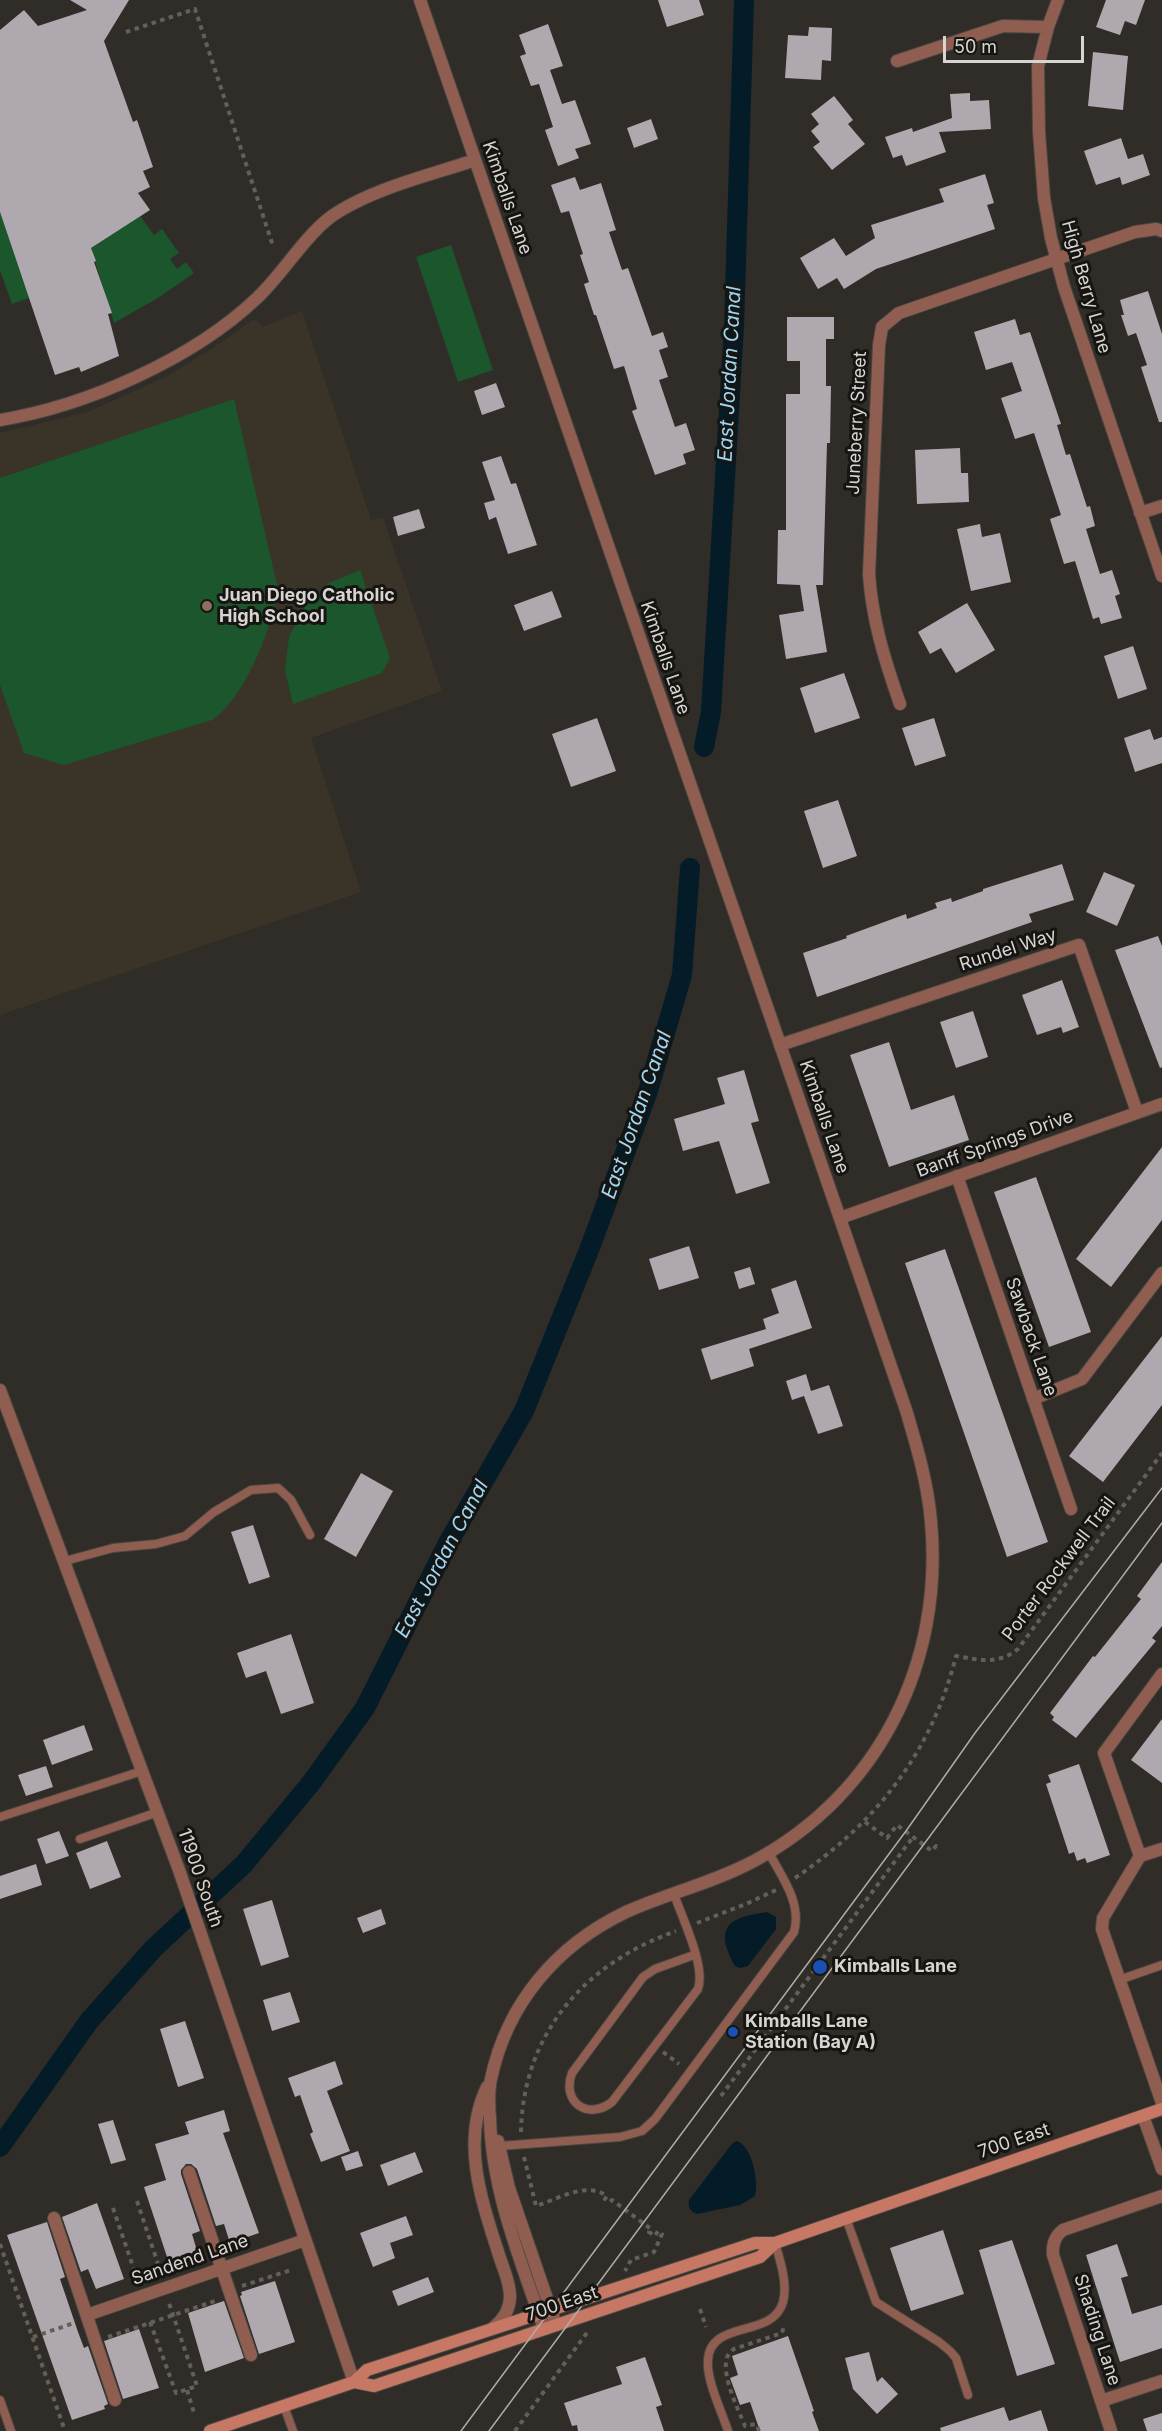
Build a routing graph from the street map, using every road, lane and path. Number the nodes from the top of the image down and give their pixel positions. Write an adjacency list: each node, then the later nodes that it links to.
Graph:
1 (420, 0): 6 (street, Kimballs Lane)
2 (1058, 0): 3 (street, High Berry Lane)
3 (1048, 27): 5 (street); 9 (street, High Berry Lane)
4 (126, 32): 8 (path)
5 (897, 61)
6 (475, 160): 10 (street); 15 (street, Kimballs Lane)
7 (1162, 231): 9 (street, Juneberry Street)
8 (273, 246)
9 (1056, 258): 12 (street, High Berry Lane); 14 (street, Juneberry Street)
10 (0, 420)
11 (1162, 506): 12 (street)
12 (1140, 513): 13 (street, High Berry Lane)
13 (1162, 576)
14 (900, 704)
15 (780, 1046): 17 (street, Rundel Way); 19 (street, Kimballs Lane)
16 (1162, 1104): 17 (street, Banff Springs Drive)
17 (1137, 1112): 18 (street, Banff Springs Drive)
18 (957, 1176): 19 (street, Banff Springs Drive); 22 (street, Sawback Lane)
19 (840, 1218): 35 (street, Kimballs Lane)
20 (1162, 1273): 22 (street)
21 (0, 1390): 26 (street, 11900 South)
22 (1033, 1399): 24 (street, Sawback Lane)
23 (1162, 1453): 31 (path, Porter Rockwell Trail)
24 (1071, 1509)
25 (310, 1536): 26 (lane)
26 (65, 1561): 28 (street, 11900 South)
27 (1162, 1674): 36 (street)
28 (142, 1771): 29 (street, 11900 South); 30 (lane)
29 (158, 1812): 32 (lane); 55 (street, 11900 South)
30 (0, 1817)
31 (913, 1837): 33 (path); 42 (path)
32 (80, 1839)
33 (938, 1848)
34 (1162, 1849): 36 (street)
35 (769, 1853): 37 (street, Kimballs Lane); 46 (lane)
36 (1140, 1856): 40 (street)
37 (674, 1894): 38 (lane); 41 (street, Kimballs Lane)
38 (694, 1954): 38 (lane)
39 (1162, 1965): 40 (lane)
40 (1119, 1980): 43 (street)
41 (490, 2081): 46 (street, Kimballs Lane); 67 (street, Kimballs Lane); 73 (street)
42 (721, 2096)
43 (1162, 2103)
44 (1162, 2109): 45 (main road, 700 East)
45 (1143, 2116): 47 (street); 54 (main road, 700 East)
46 (499, 2146): 67 (street, Kimballs Lane)
47 (1162, 2169)
48 (189, 2172): 58 (street)
49 (1162, 2196): 86 (street, Shading Lane)
50 (137, 2201): 60 (path)
51 (536, 2206): 61 (path)
52 (113, 2208): 62 (path)
53 (54, 2218): 69 (street)
54 (846, 2218): 56 (main road, 700 East); 83 (lane)
55 (305, 2240): 58 (street, Sandend Lane); 81 (street, 11900 South)
56 (775, 2243): 67 (main road, 700 East); 74 (main road, 700 East); 94 (lane)
57 (0, 2244): 77 (path)
58 (222, 2269): 69 (street, Sandend Lane); 79 (street)
59 (291, 2270): 63 (path)
60 (160, 2276)
61 (626, 2277)
62 (139, 2284)
63 (241, 2286)
64 (167, 2297): 68 (path)
65 (218, 2300): 68 (path)
66 (700, 2310): 75 (path)
67 (545, 2311): 73 (main road, 700 East); 74 (street, Kimballs Lane)
68 (173, 2314): 71 (path); 82 (path)
69 (87, 2315): 85 (street)
70 (75, 2322): 77 (path)
71 (150, 2322): 78 (path); 82 (path)
72 (785, 2322): 95 (path)
73 (494, 2327): 81 (main road, 700 East)
74 (550, 2327): 81 (main road, 700 East)
75 (706, 2327)
76 (589, 2330): 93 (path)
77 (33, 2337): 90 (path)
78 (107, 2337)
79 (251, 2355)
80 (1162, 2381): 86 (street)
81 (354, 2382): 87 (main road, 700 East)
82 (187, 2390): 88 (path)
83 (968, 2395)
84 (0, 2400): 89 (lane)
85 (115, 2400)
86 (1101, 2401): 96 (street, Shading Lane)
87 (284, 2406): 91 (main road, 700 East); 92 (lane)
88 (194, 2412)
89 (11, 2431)
90 (65, 2431)
91 (210, 2431)
92 (293, 2431)
93 (515, 2431)
94 (728, 2431)
95 (759, 2431)
96 (1111, 2431)

